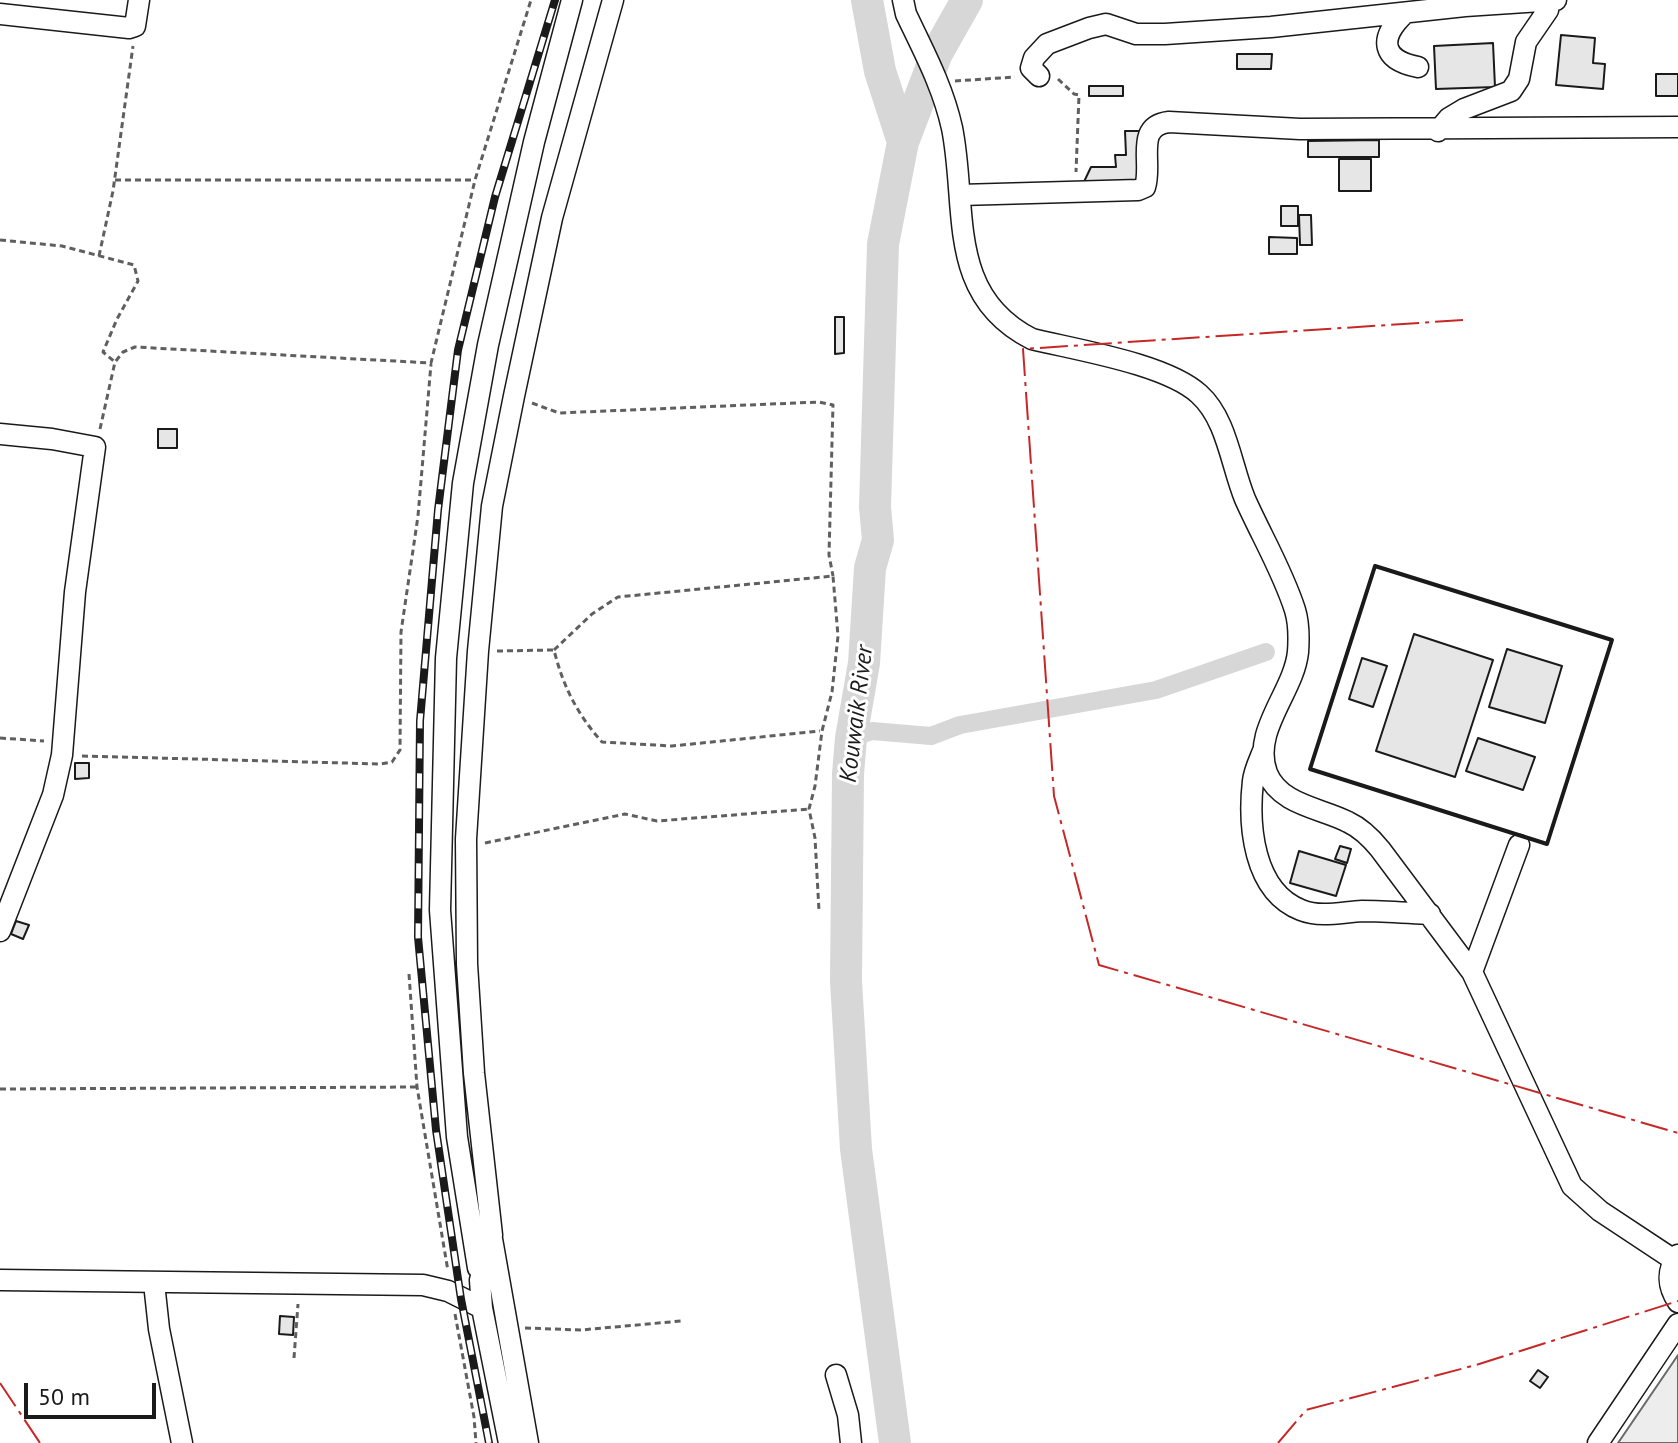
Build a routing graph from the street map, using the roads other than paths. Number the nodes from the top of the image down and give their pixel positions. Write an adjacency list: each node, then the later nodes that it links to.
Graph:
1 (139, 0): 8 (street)
2 (572, 0): 23 (street)
3 (613, 0): 20 (street)
4 (903, 0): 13 (street)
5 (1550, 0): 6 (street); 7 (street); 12 (street)
6 (1556, 0)
7 (1401, 7): 9 (street); 10 (street)
8 (0, 14)
9 (1418, 67)
10 (1039, 76)
11 (1678, 127): 12 (street)
12 (1438, 131): 13 (street)
13 (960, 195): 15 (street)
14 (0, 434): 18 (street)
15 (1264, 748): 17 (street); 17 (street)
16 (1519, 845): 19 (street)
17 (1430, 914): 19 (street)
18 (0, 931)
19 (1472, 972): 21 (street)
20 (492, 1235): 23 (street); 31 (street)
21 (1676, 1258): 25 (street)
22 (0, 1280): 24 (street)
23 (480, 1280): 26 (street)
24 (154, 1283): 26 (street); 29 (street)
25 (1678, 1302)
26 (482, 1308): 30 (street)
27 (1678, 1324): 33 (street)
28 (836, 1375): 32 (street)
29 (182, 1443)
30 (509, 1443)
31 (528, 1443)
32 (851, 1443)
33 (1598, 1443)

